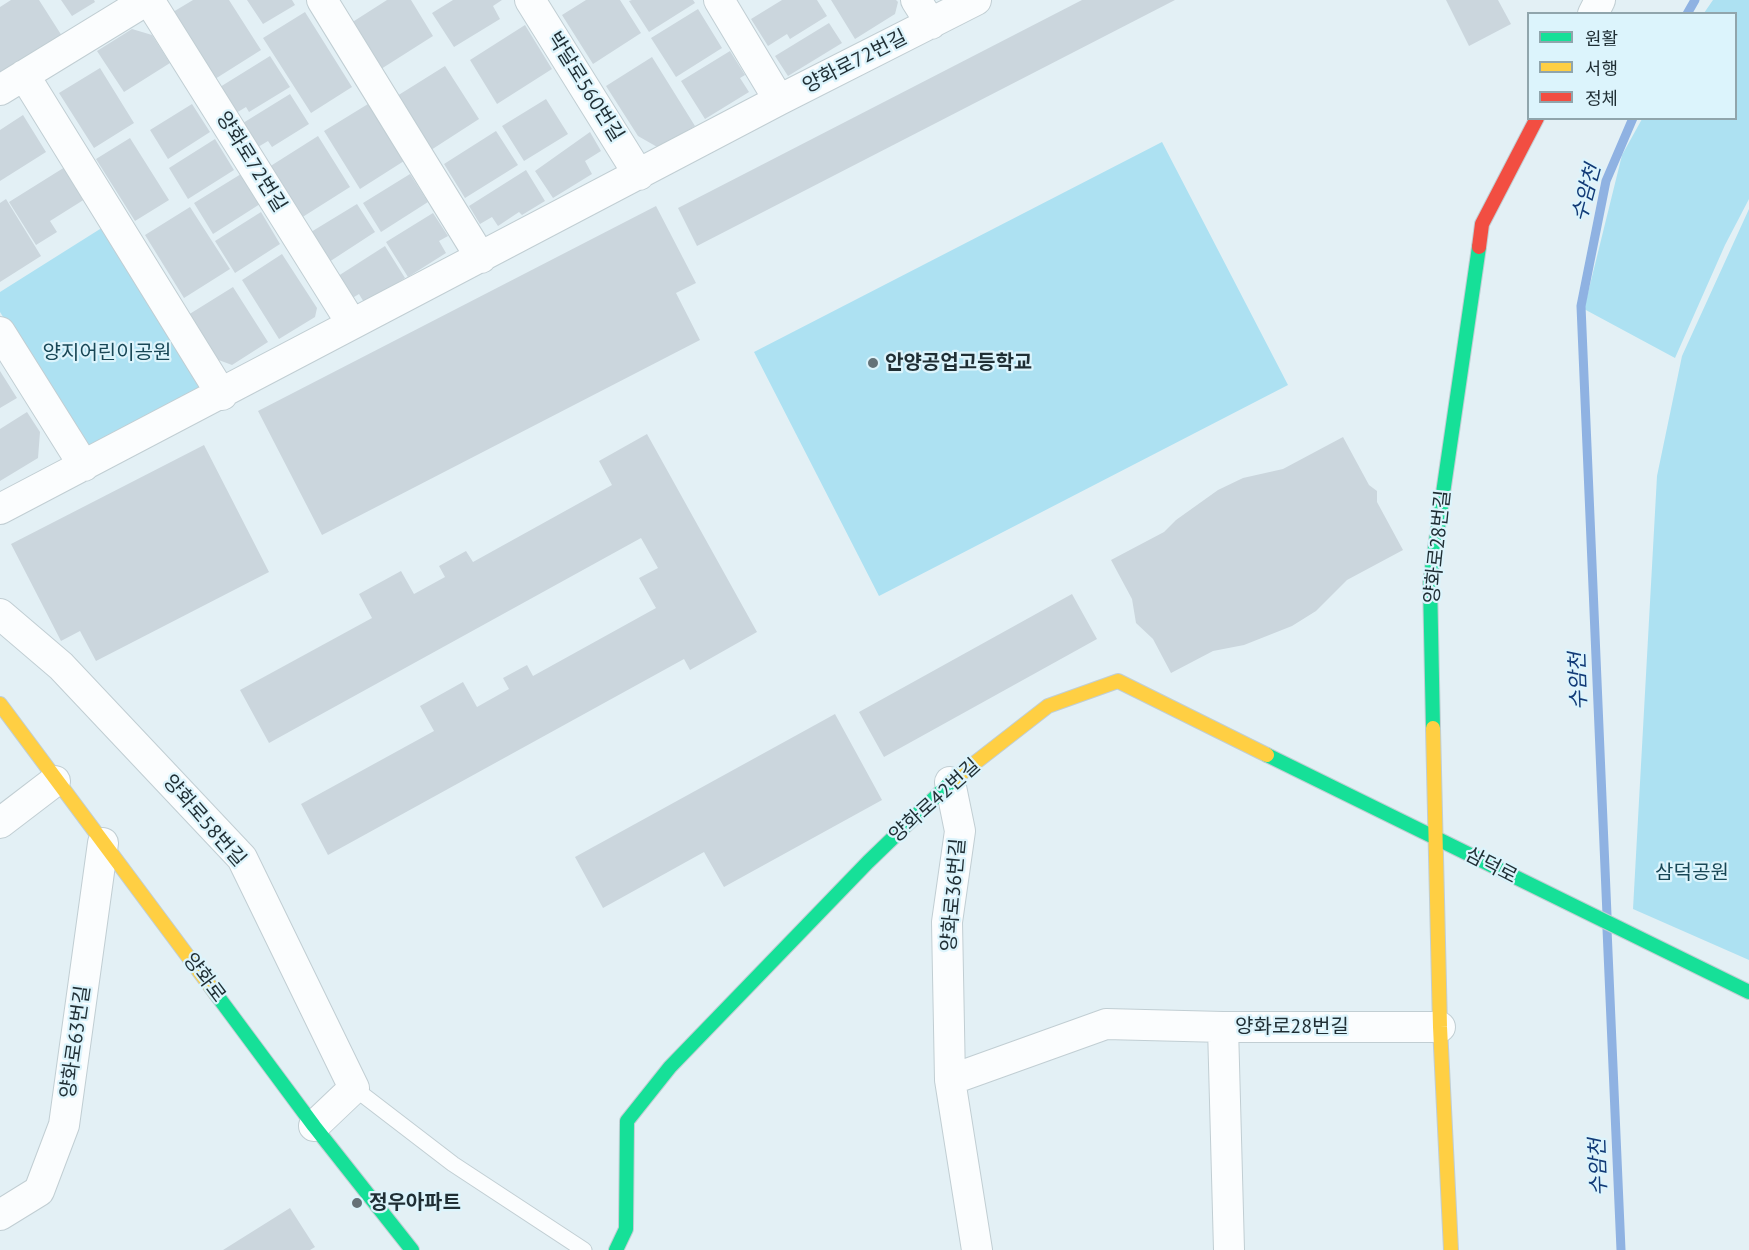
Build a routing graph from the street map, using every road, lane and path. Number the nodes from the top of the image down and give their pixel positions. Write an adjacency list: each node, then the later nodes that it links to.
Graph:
1 (148, 0): 7 (street); 12 (street, 양화로72번길)
2 (322, 0): 11 (street)
3 (531, 0): 10 (street, 박달로560번길)
4 (719, 0): 8 (street, 양화로72번길)
5 (976, 0): 6 (street, 양화로72번길)
6 (924, 12): 8 (street, 양화로72번길)
7 (12, 83): 14 (street)
8 (778, 100): 10 (street, 양화로72번길)
9 (1536, 120): 22 (street, 양화로28번길)
10 (639, 175): 11 (street, 양화로72번길)
11 (481, 258): 12 (street, 양화로72번길)
12 (352, 324): 14 (street, 양화로72번길)
13 (0, 332): 15 (street)
14 (222, 394): 15 (street, 양화로72번길)
15 (84, 466): 16 (street, 양화로72번길)
16 (0, 509)
17 (0, 614): 28 (street, 양화로58번길)
18 (0, 704): 19 (street, 양화로)
19 (55, 781): 21 (street); 23 (street, 양화로)
20 (950, 782): 22 (street, 양화로42번길); 27 (street, 양화로36번길); 33 (street, 양화로42번길)
21 (0, 823)
22 (1434, 838): 24 (street, 삼덕로); 26 (street, 양화로28번길)
23 (103, 843): 29 (street, 양화로); 30 (street, 양화로63번길)
24 (1749, 992)
25 (1223, 1027): 26 (street, 양화로28번길); 27 (street); 35 (street, 양화로28번길)
26 (1440, 1027): 36 (street, 양화로28번길)
27 (950, 1080): 34 (street, 양화로36번길)
28 (354, 1088): 29 (street); 32 (lane)
29 (314, 1126): 31 (street, 양화로)
30 (0, 1215)
31 (412, 1250)
32 (584, 1250)
33 (616, 1250)
34 (977, 1250)
35 (1229, 1250)
36 (1451, 1250)

